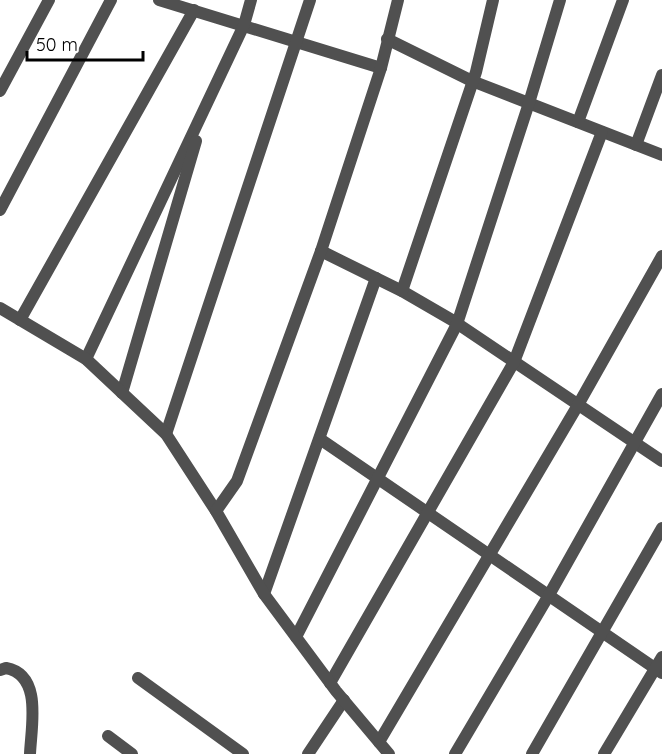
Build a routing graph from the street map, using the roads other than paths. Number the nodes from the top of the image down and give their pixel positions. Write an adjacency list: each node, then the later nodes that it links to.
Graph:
1 (49, 0): 18 (street)
2 (111, 0): 25 (street)
3 (159, 0): 10 (street)
4 (250, 0): 12 (street)
5 (310, 0): 14 (street)
6 (398, 0): 13 (street)
7 (493, 0): 17 (street)
8 (560, 0): 20 (street)
9 (623, 0): 21 (street)
10 (178, 3): 11 (street)
11 (194, 10): 12 (street); 31 (street)
12 (244, 25): 14 (street); 19 (street)
13 (387, 39): 15 (street); 17 (street)
14 (297, 41): 15 (street); 38 (street)
15 (381, 68): 26 (street)
16 (662, 75): 23 (street)
17 (472, 81): 20 (street); 29 (street)
18 (0, 91)
19 (208, 102): 33 (street); 35 (street)
20 (529, 103): 21 (street); 32 (street)
21 (578, 123): 22 (street)
22 (602, 132): 23 (street); 34 (street)
23 (636, 145): 24 (street)
24 (662, 155)
25 (0, 210)
26 (321, 251): 28 (street); 43 (street)
27 (662, 256): 37 (street)
28 (376, 278): 29 (street); 39 (street)
29 (402, 291): 32 (street)
30 (0, 308): 31 (street)
31 (20, 320): 33 (street)
32 (457, 324): 34 (street); 42 (street)
33 (86, 359): 35 (street)
34 (514, 362): 37 (street); 44 (street)
35 (122, 393): 38 (street)
36 (662, 394): 40 (street)
37 (578, 405): 40 (street); 46 (street)
38 (166, 434): 43 (street)
39 (320, 439): 42 (street); 47 (street)
40 (635, 443): 41 (street); 48 (street)
41 (662, 461)
42 (378, 478): 44 (street); 50 (street)
43 (216, 511): 47 (street)
44 (428, 513): 46 (street); 54 (street)
45 (662, 528): 49 (street)
46 (490, 555): 48 (street); 57 (street)
47 (264, 594): 50 (street)
48 (549, 596): 49 (street); 63 (street)
49 (602, 632): 51 (street); 64 (street)
50 (296, 637): 54 (street)
51 (660, 666): 65 (street)
52 (0, 670): 58 (street)
53 (138, 678): 60 (street)
54 (330, 683): 55 (street)
55 (344, 700): 57 (street); 61 (street)
56 (108, 736): 59 (street)
57 (379, 742): 62 (street)
58 (30, 754)
59 (132, 754)
60 (243, 754)
61 (308, 754)
62 (389, 754)
63 (455, 754)
64 (532, 754)
65 (604, 754)

